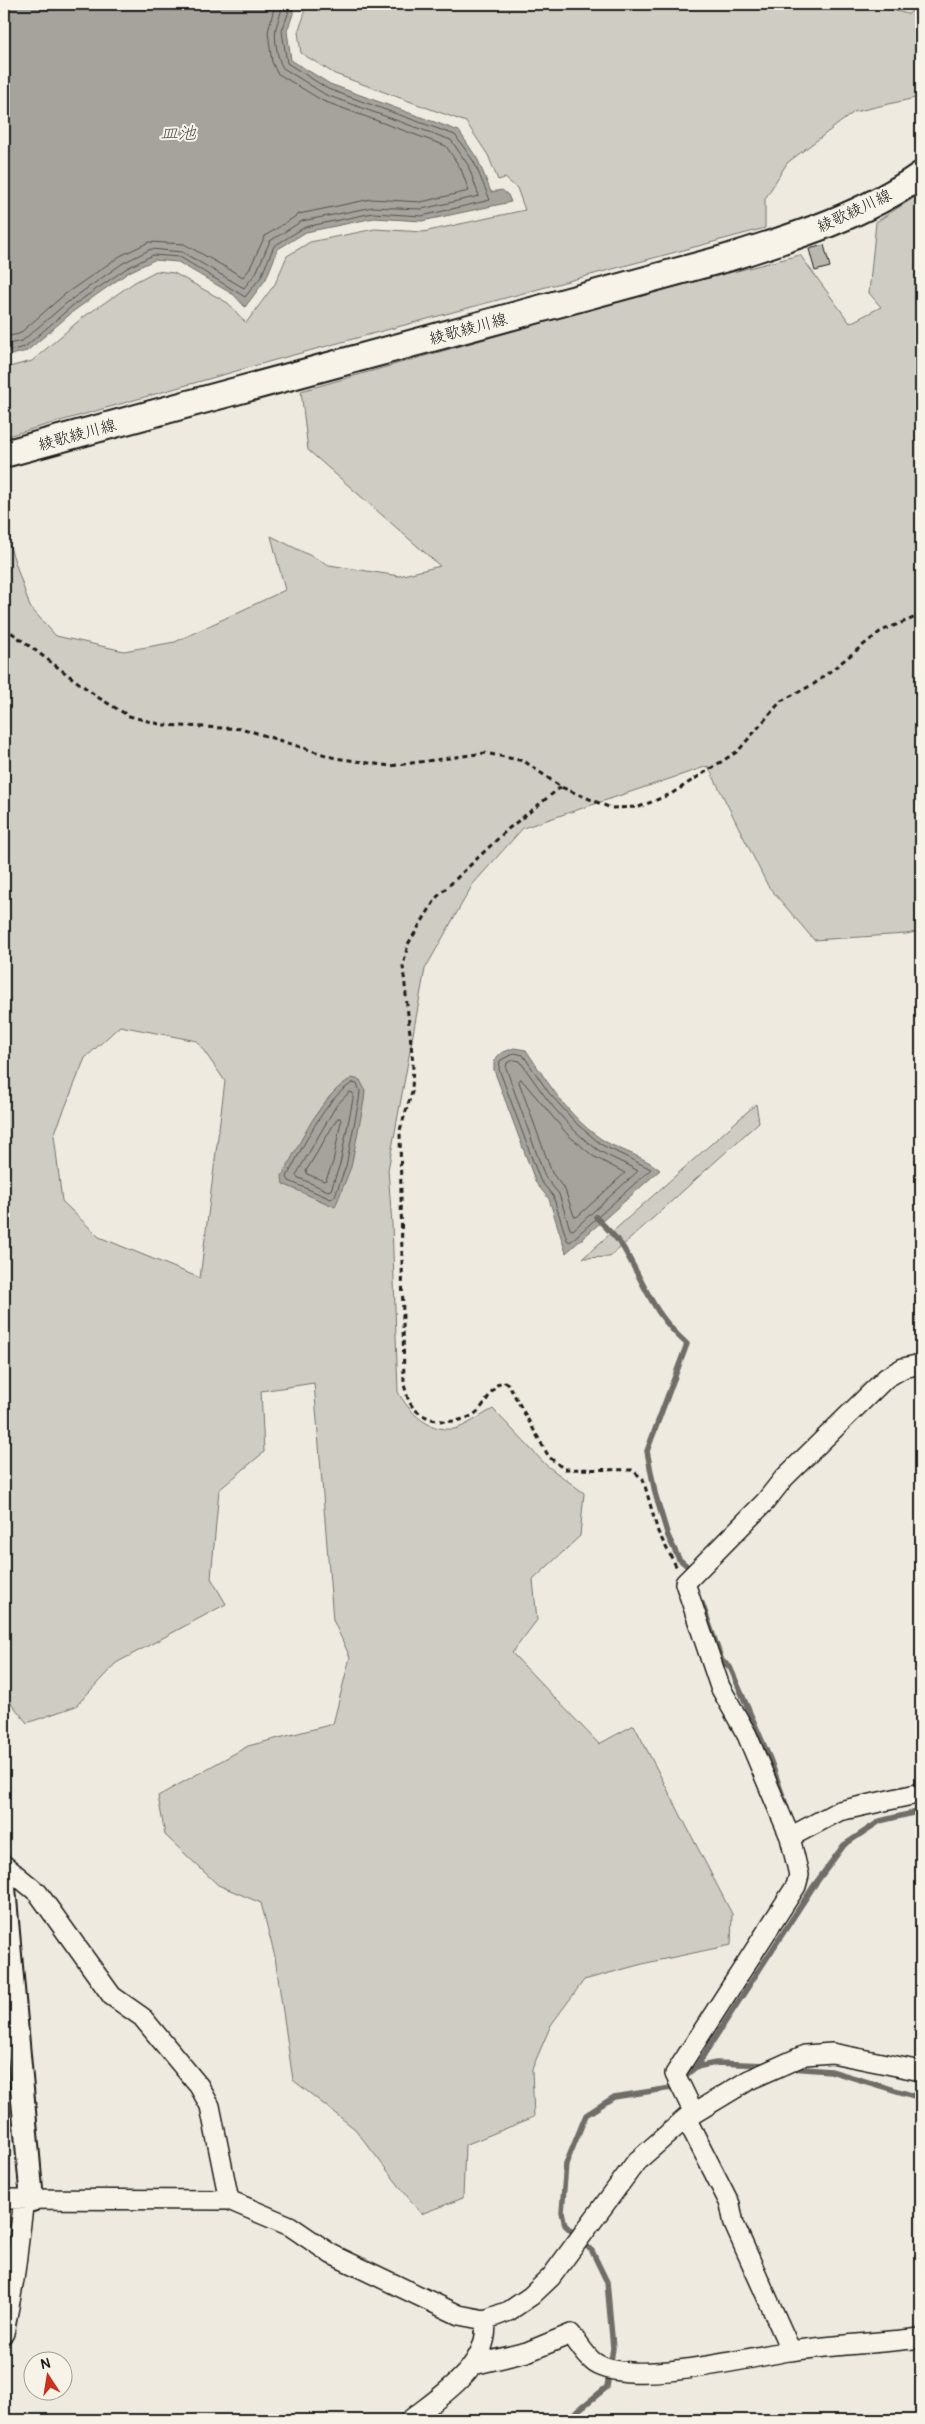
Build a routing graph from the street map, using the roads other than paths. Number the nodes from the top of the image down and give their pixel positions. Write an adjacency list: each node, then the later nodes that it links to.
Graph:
1 (921, 176): 2 (main road, 綾歌綾川線)
2 (4, 454)
3 (921, 1364): 5 (street)
4 (921, 1793): 5 (street)
5 (790, 1837): 10 (street)
6 (4, 1865): 13 (street)
7 (4, 1888): 8 (street)
8 (11, 2025): 12 (street)
9 (921, 2071): 10 (street)
10 (690, 2116): 14 (street); 17 (street)
11 (4, 2199): 12 (street)
12 (28, 2199): 13 (street); 15 (street)
13 (229, 2200): 14 (street)
14 (485, 2320): 18 (street)
15 (4, 2333)
16 (921, 2338): 17 (street)
17 (790, 2351): 18 (street)
18 (473, 2365): 19 (street)
19 (410, 2420)

